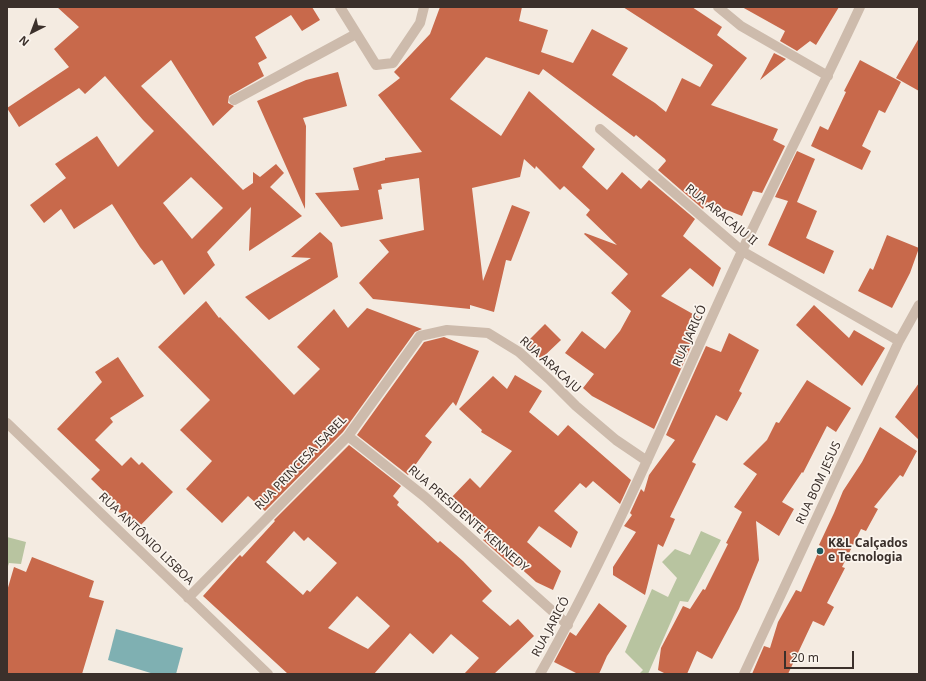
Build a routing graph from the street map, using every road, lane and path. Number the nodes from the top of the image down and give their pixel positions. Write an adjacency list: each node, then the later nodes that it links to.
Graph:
1 (340, 7): 5 (street)
2 (424, 7): 5 (street)
3 (718, 7): 6 (street)
4 (860, 7): 6 (street, RUA JARICÓ)
5 (356, 34): 7 (street)
6 (828, 76): 9 (street, RUA JARICÓ)
7 (234, 100)
8 (600, 129): 9 (street, RUA ARACAJU II)
9 (742, 251): 12 (street, RUA ARACAJU II); 15 (street, RUA JARICÓ)
10 (919, 305): 12 (street, RUA BOM JESUS)
11 (420, 336): 14 (street, RUA PRINCESA ISABEL); 15 (street, RUA ARACAJU)
12 (899, 341): 20 (street, RUA BOM JESUS)
13 (7, 422): 16 (street, RUA ANTÔNIO LISBOA)
14 (348, 436): 16 (street, RUA PRINCESA ISABEL); 17 (street, RUA PRESIDENTE KENNEDY)
15 (647, 461): 17 (street, RUA JARICÓ)
16 (188, 598): 18 (street, RUA ANTÔNIO LISBOA)
17 (568, 625): 19 (street, RUA JARICÓ)
18 (268, 674)
19 (540, 674)
20 (744, 674)

